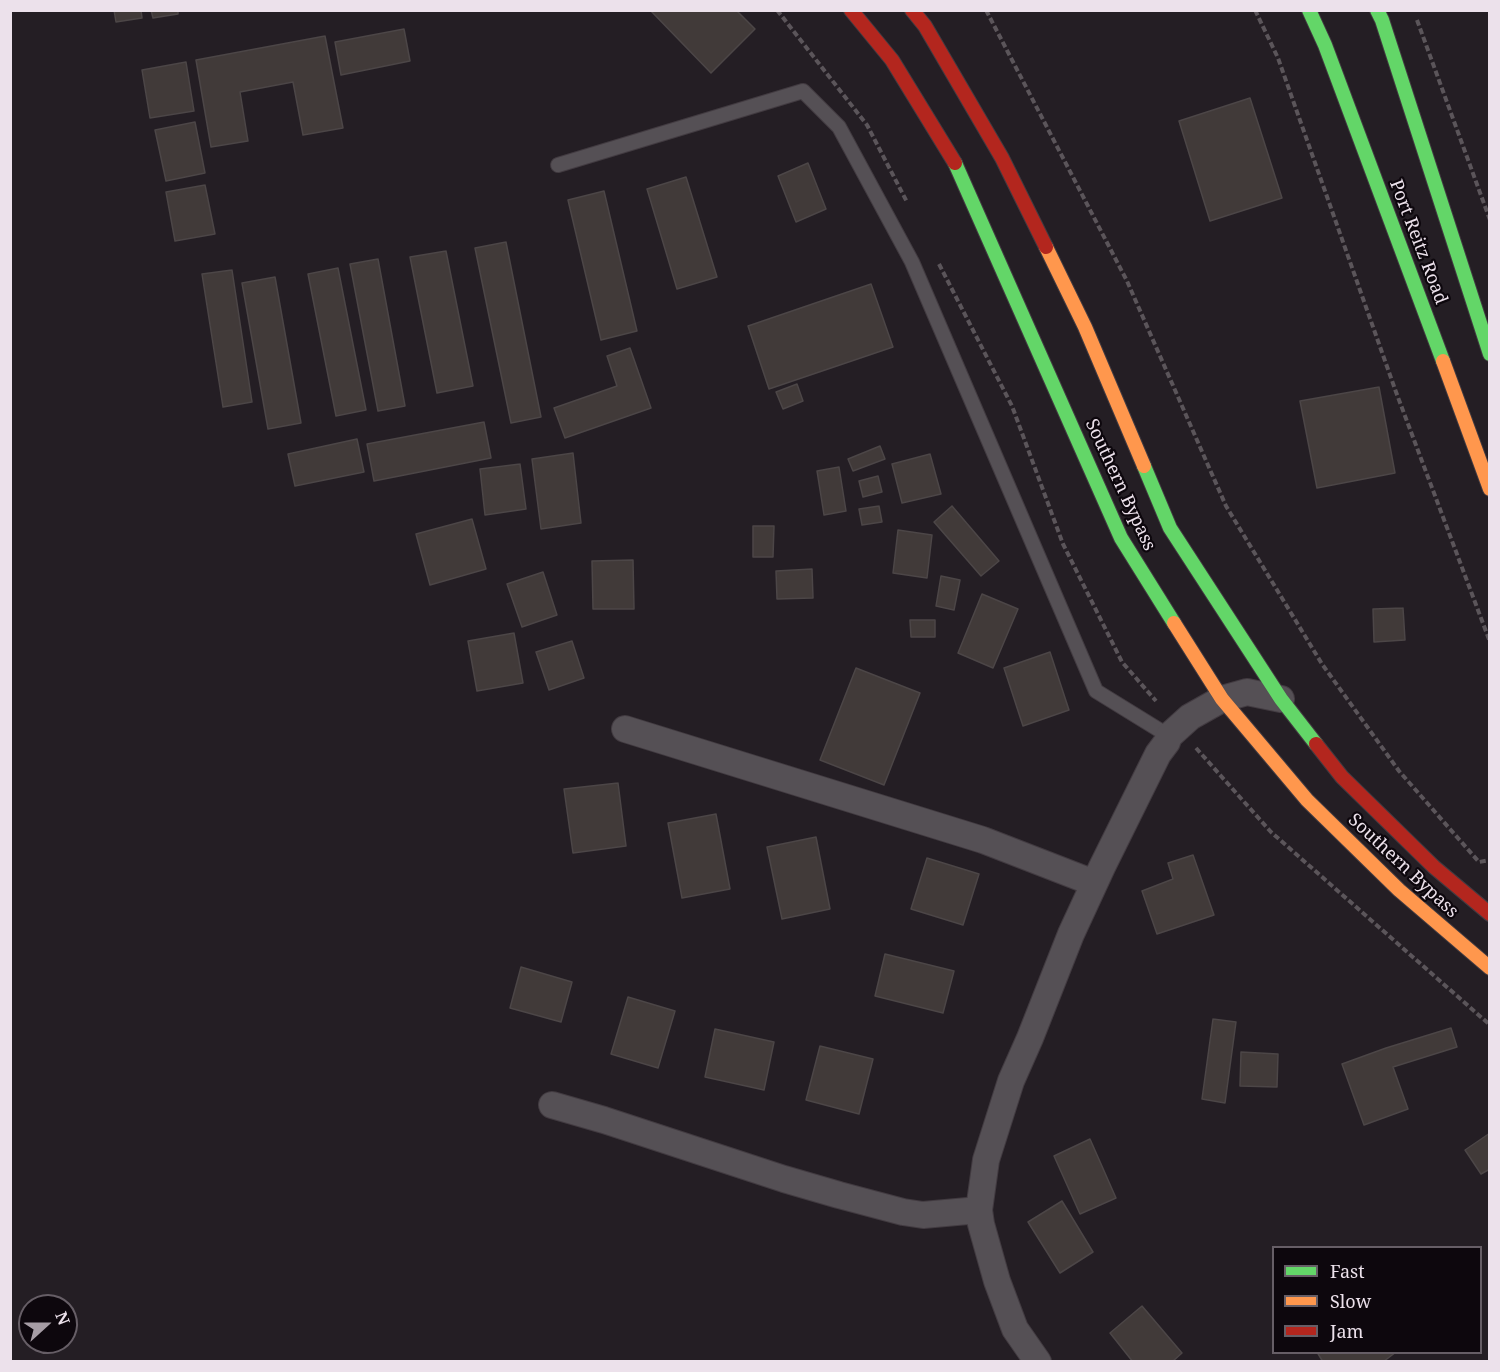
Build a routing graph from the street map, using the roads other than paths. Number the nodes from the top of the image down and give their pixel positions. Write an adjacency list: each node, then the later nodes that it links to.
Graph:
1 (851, 10): 8 (main road, Southern Bypass)
2 (912, 10): 9 (main road, Southern Bypass)
3 (1309, 10): 7 (main road, Port Reitz Road)
4 (1377, 10): 6 (main road, Port Reitz Road)
5 (558, 165): 11 (lane)
6 (1490, 354)
7 (1490, 489)
8 (1222, 699): 9 (street); 11 (street); 16 (main road, Southern Bypass)
9 (1281, 699): 12 (main road, Southern Bypass)
10 (626, 729): 13 (street)
11 (1169, 736): 13 (street)
12 (1434, 867): 14 (main road); 15 (main road, Southern Bypass)
13 (1094, 883): 18 (street)
14 (1490, 895)
15 (1490, 914)
16 (1490, 968)
17 (552, 1105): 18 (street)
18 (979, 1210): 19 (street)
19 (1038, 1362)

